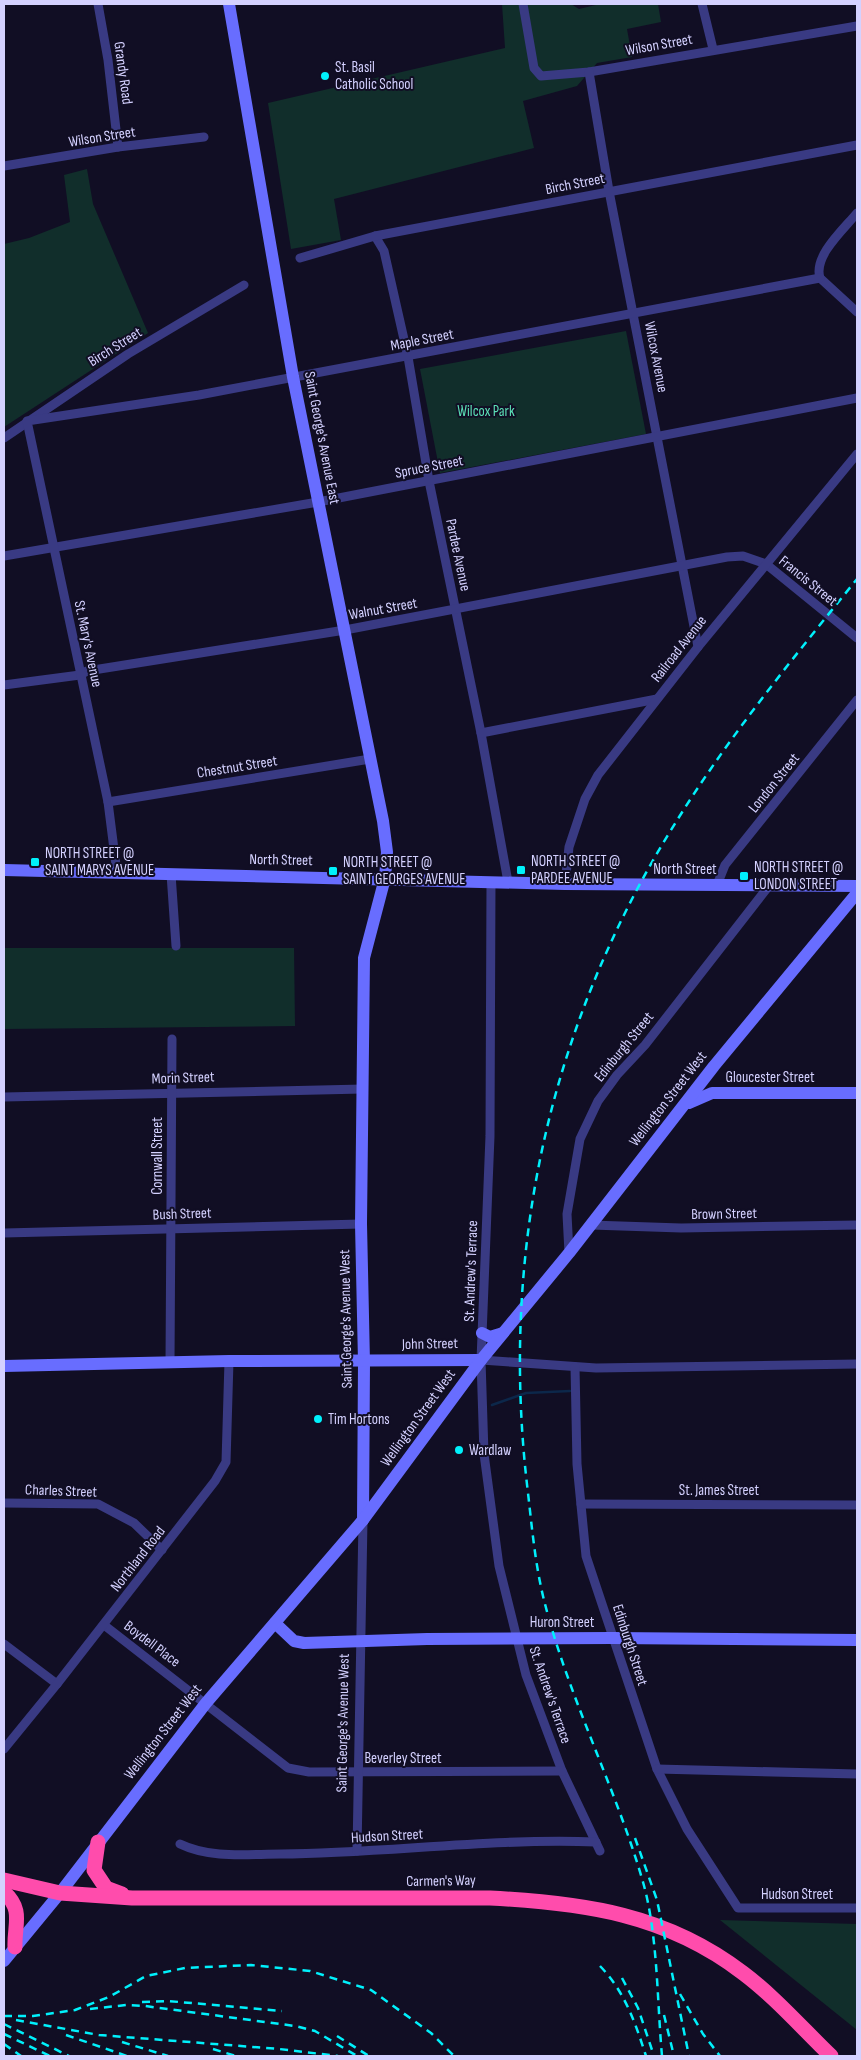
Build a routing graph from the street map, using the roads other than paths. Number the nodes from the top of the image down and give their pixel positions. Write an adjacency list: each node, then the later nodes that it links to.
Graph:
1 (98, 4): 10 (street, Grandy Road)
2 (229, 4): 21 (street, Saint George's Avenue East)
3 (523, 4): 7 (street, Wilson Street)
4 (702, 4): 6 (street)
5 (857, 26): 6 (street, Wilson Street)
6 (713, 49): 7 (street, Wilson Street)
7 (589, 72): 12 (street, Wilcox Avenue)
8 (204, 136): 10 (street, Wilson Street)
9 (857, 146): 12 (street, Birch Street)
10 (118, 147): 11 (street, Wilson Street)
11 (4, 166)
12 (609, 191): 14 (street, Birch Street); 19 (street, Wilcox Avenue)
13 (857, 213): 16 (street)
14 (375, 236): 15 (street, Birch Street); 20 (street, Pardee Avenue)
15 (300, 258)
16 (820, 278): 18 (street); 19 (street, Maple Street)
17 (244, 285): 23 (street, Birch Street)
18 (857, 312)
19 (634, 313): 20 (street, Maple Street); 24 (street, Wilcox Avenue)
20 (408, 357): 21 (street, Maple Street); 27 (street, Pardee Avenue)
21 (294, 377): 23 (street, Maple Street); 28 (street, Saint George's Avenue East)
22 (857, 398): 24 (street, Spruce Street)
23 (27, 421): 25 (street, Birch Street); 29 (street, St. Mary's Avenue)
24 (657, 437): 27 (street, Spruce Street); 32 (street, Wilcox Avenue)
25 (4, 438)
26 (857, 454): 31 (street, Railroad Avenue)
27 (429, 481): 28 (street, Spruce Street); 33 (street, Pardee Avenue)
28 (318, 502): 29 (street, Spruce Street); 34 (street, Saint George's Avenue East)
29 (54, 546): 30 (street, Spruce Street); 37 (street, St. Mary's Avenue)
30 (4, 556)
31 (766, 564): 32 (street, Walnut Street); 35 (street, Francis Street); 36 (street, Railroad Avenue)
32 (684, 566): 33 (street, Walnut Street); 36 (street, Wilcox Avenue)
33 (455, 610): 34 (street, Walnut Street); 41 (street, Pardee Avenue)
34 (345, 630): 37 (street, Walnut Street); 42 (street, Saint George's Avenue East)
35 (857, 638)
36 (698, 647): 39 (street, Railroad Avenue)
37 (80, 675): 38 (street, Walnut Street); 43 (street, St. Mary's Avenue)
38 (4, 685)
39 (657, 699): 41 (street); 50 (street, Railroad Avenue)
40 (857, 700): 51 (street, London Street)
41 (481, 733): 49 (street, Pardee Avenue)
42 (370, 759): 43 (street, Chestnut Street); 47 (street, Saint George's Avenue East)
43 (108, 802): 45 (street, St. Mary's Avenue)
44 (4, 870): 45 (street, North Street)
45 (117, 873): 46 (street, North Street)
46 (171, 874): 47 (street, North Street); 55 (street)
47 (385, 878): 48 (street, North Street); 58 (street, Saint George's Avenue West)
48 (491, 882): 49 (street, North Street); 70 (street, St. Andrew's Terrace)
49 (508, 882): 50 (street, North Street)
50 (565, 884): 51 (street, North Street)
51 (717, 885): 53 (street, North Street)
52 (857, 886): 53 (street, North Street)
53 (768, 887): 69 (street, Edinburgh Street)
54 (857, 893): 57 (street, Wellington Street West)
55 (176, 946)
56 (172, 1039): 59 (street, Cornwall Street)
57 (714, 1066): 60 (street); 63 (street, Wellington Street West)
58 (363, 1089): 59 (street, Morin Street); 64 (street, Saint George's Avenue West)
59 (171, 1091): 62 (street, Morin Street); 67 (street, Cornwall Street)
60 (724, 1093): 61 (street, Gloucester Street); 63 (street, Gloucester Street)
61 (857, 1093)
62 (4, 1096)
63 (685, 1105): 65 (street, Wellington Street West)
64 (361, 1224): 67 (street, Bush Street); 74 (street, Saint George's Avenue West)
65 (591, 1225): 66 (street, Brown Street); 69 (street, Wellington Street West)
66 (857, 1225)
67 (170, 1228): 68 (street, Bush Street); 75 (street, Cornwall Street)
68 (4, 1233)
69 (569, 1253): 71 (street, Wellington Street West)
70 (482, 1333): 71 (street); 72 (street, St. Andrew's Terrace)
71 (503, 1333): 72 (street, Wellington Street West)
72 (481, 1360): 74 (street, John Street); 78 (street, John Street); 82 (street, Wellington Street West); 86 (street, St. Andrew's Terrace)
73 (229, 1361): 74 (street, John Street); 75 (street, John Street); 83 (street, Northland Road)
74 (364, 1362): 82 (street, Saint George's Avenue West)
75 (170, 1363): 77 (street, John Street)
76 (857, 1364): 78 (street, John Street)
77 (4, 1366)
78 (575, 1367): 80 (street, Edinburgh Street)
79 (4, 1503): 83 (street, Charles Street)
80 (581, 1504): 81 (street, St. James Street); 87 (street, Edinburgh Street)
81 (857, 1504)
82 (363, 1520): 84 (street, Wellington Street West); 89 (street, Saint George's Avenue West)
83 (162, 1550): 85 (street, Northland Road)
84 (275, 1623): 89 (street, Huron Street); 92 (street, Wellington Street West)
85 (104, 1625): 91 (street, Northland Road); 92 (street, Boydell Place)
86 (517, 1638): 87 (street, Huron Street); 89 (street, Huron Street); 96 (street, St. Andrew's Terrace)
87 (612, 1638): 88 (street, Huron Street); 94 (street, Edinburgh Street)
88 (857, 1640)
89 (361, 1641): 95 (street, Saint George's Avenue West)
90 (4, 1644): 91 (street)
91 (57, 1684): 93 (street, Northland Road)
92 (206, 1703): 95 (street, Beverley Street); 98 (street, Wellington Street West)
93 (4, 1749)
94 (657, 1769): 97 (street); 106 (street, Edinburgh Street)
95 (359, 1772): 96 (street, Beverley Street); 101 (street, Saint George's Avenue West)
96 (562, 1772): 100 (street, St. Andrew's Terrace)
97 (857, 1774)
98 (98, 1842): 104 (street, Wellington Street West); 105 (highway)
99 (180, 1844): 101 (street, Hudson Street)
100 (598, 1847): 101 (street, Hudson Street)
101 (357, 1851)
102 (4, 1880): 104 (highway, Carmen's Way)
103 (4, 1892): 108 (highway)
104 (60, 1893): 105 (highway, Carmen's Way); 108 (street, Wellington Street West)
105 (132, 1898): 110 (highway, Carmen's Way)
106 (738, 1908): 107 (street, Hudson Street)
107 (857, 1908)
108 (15, 1947): 109 (street, Wellington Street West)
109 (4, 1961)
110 (831, 2056)

